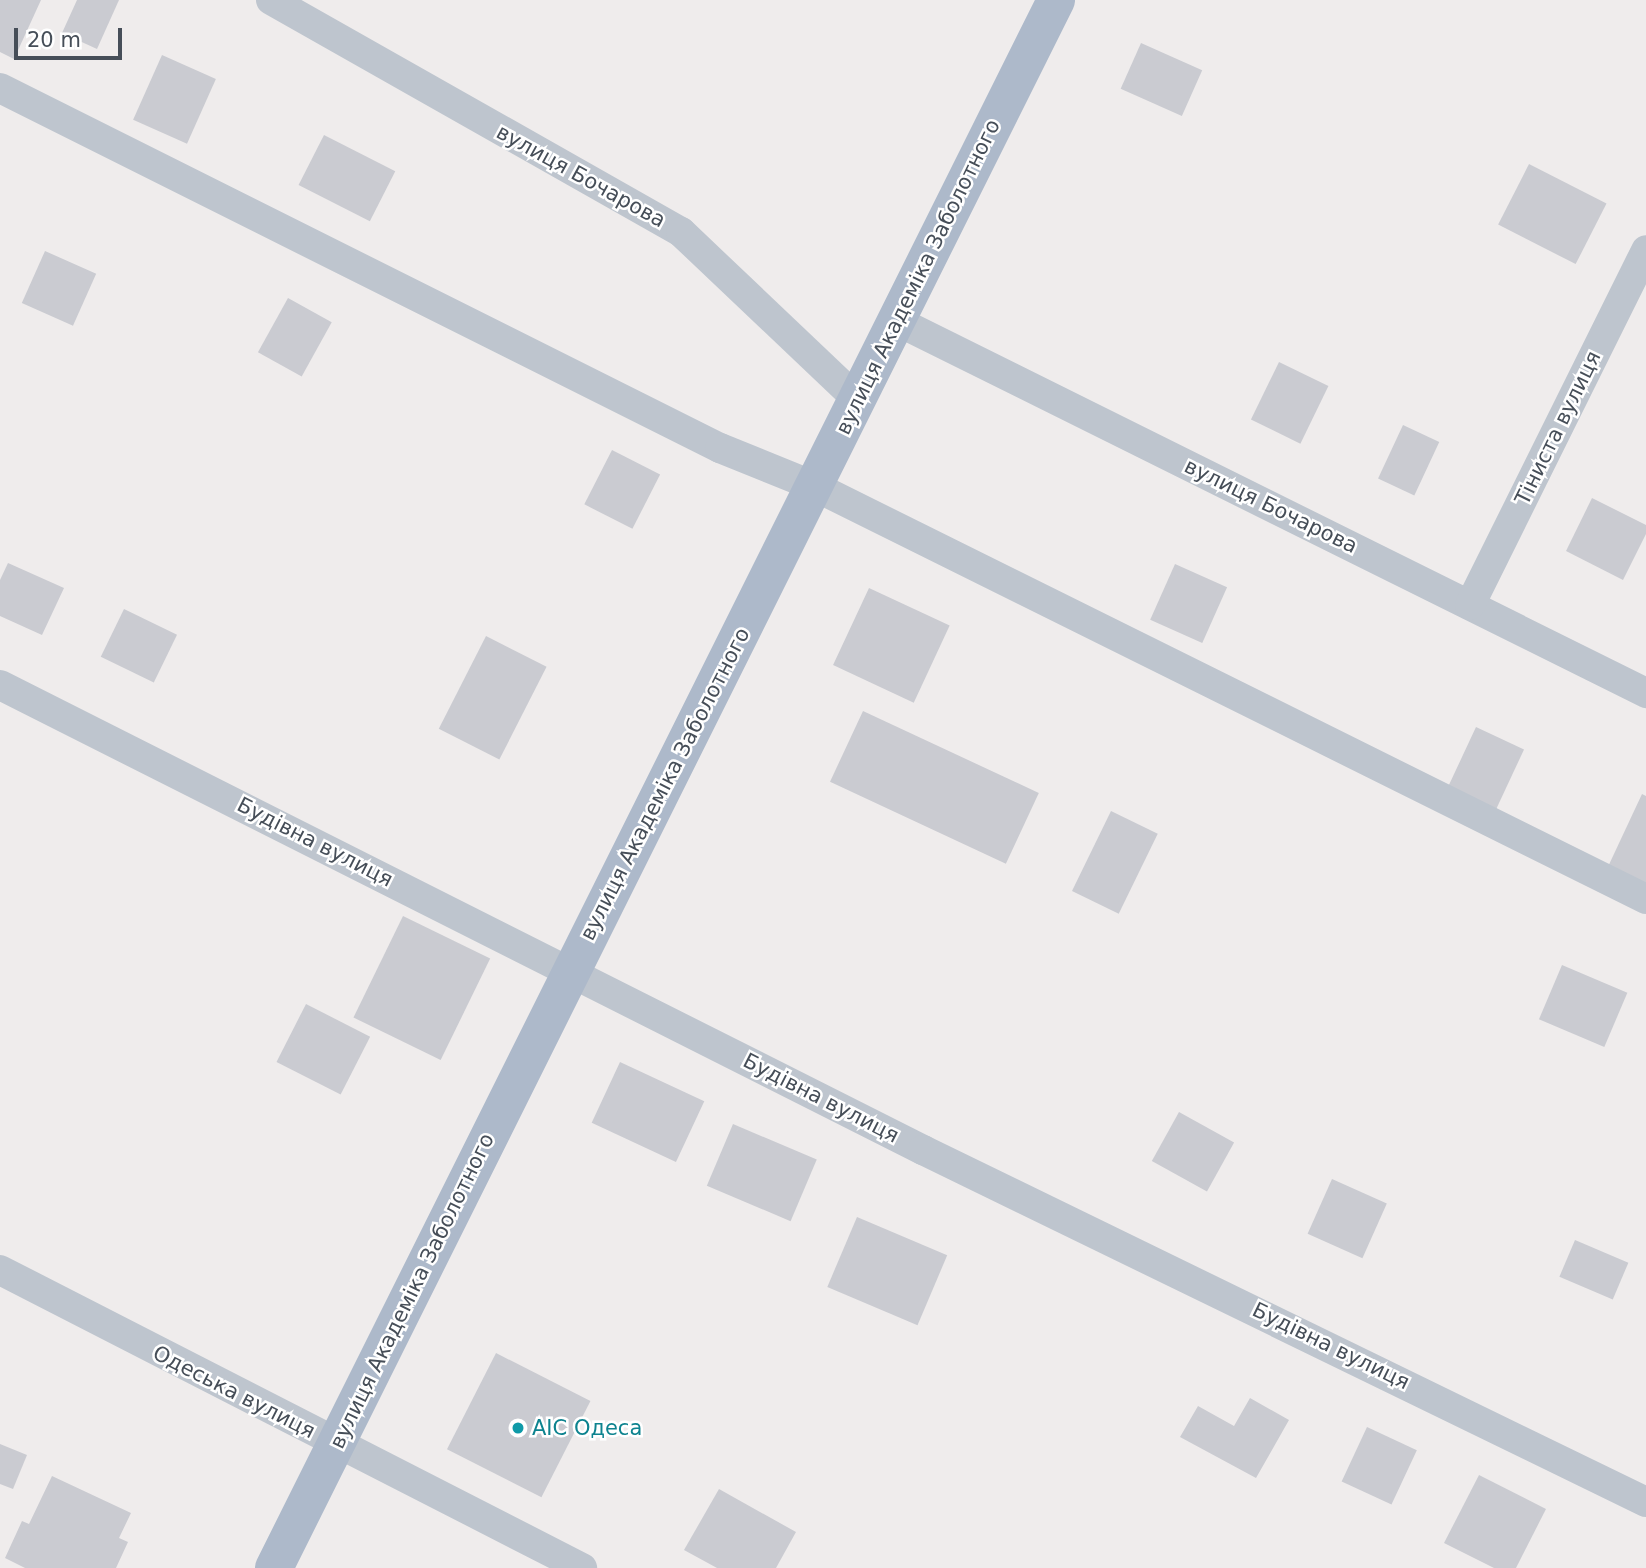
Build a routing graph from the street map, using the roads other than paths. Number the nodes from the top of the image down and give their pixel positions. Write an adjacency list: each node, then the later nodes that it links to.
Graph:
1 (271, 0): 6 (street, вулиця Бочарова)
2 (1056, 0): 5 (main road, вулиця Академіка Заболотного)
3 (0, 88): 7 (street)
4 (1646, 250): 8 (street, Тіниста вулиця)
5 (895, 320): 6 (main road, вулиця Академіка Заболотного); 8 (street, вулиця Бочарова)
6 (857, 399): 7 (main road, вулиця Академіка Заболотного)
7 (814, 486): 11 (street); 12 (main road, вулиця Академіка Заболотного)
8 (1470, 605): 10 (street, вулиця Бочарова)
9 (0, 685): 12 (street, Будівна вулиця)
10 (1646, 693)
11 (1646, 899)
12 (571, 970): 14 (main road, вулиця Академіка Заболотного); 15 (street, Будівна вулиця)
13 (0, 1270): 14 (street, Одеська вулиця)
14 (336, 1444): 16 (main road, вулиця Академіка Заболотного); 17 (street, Одеська вулиця)
15 (1646, 1503)
16 (274, 1568)
17 (582, 1568)

